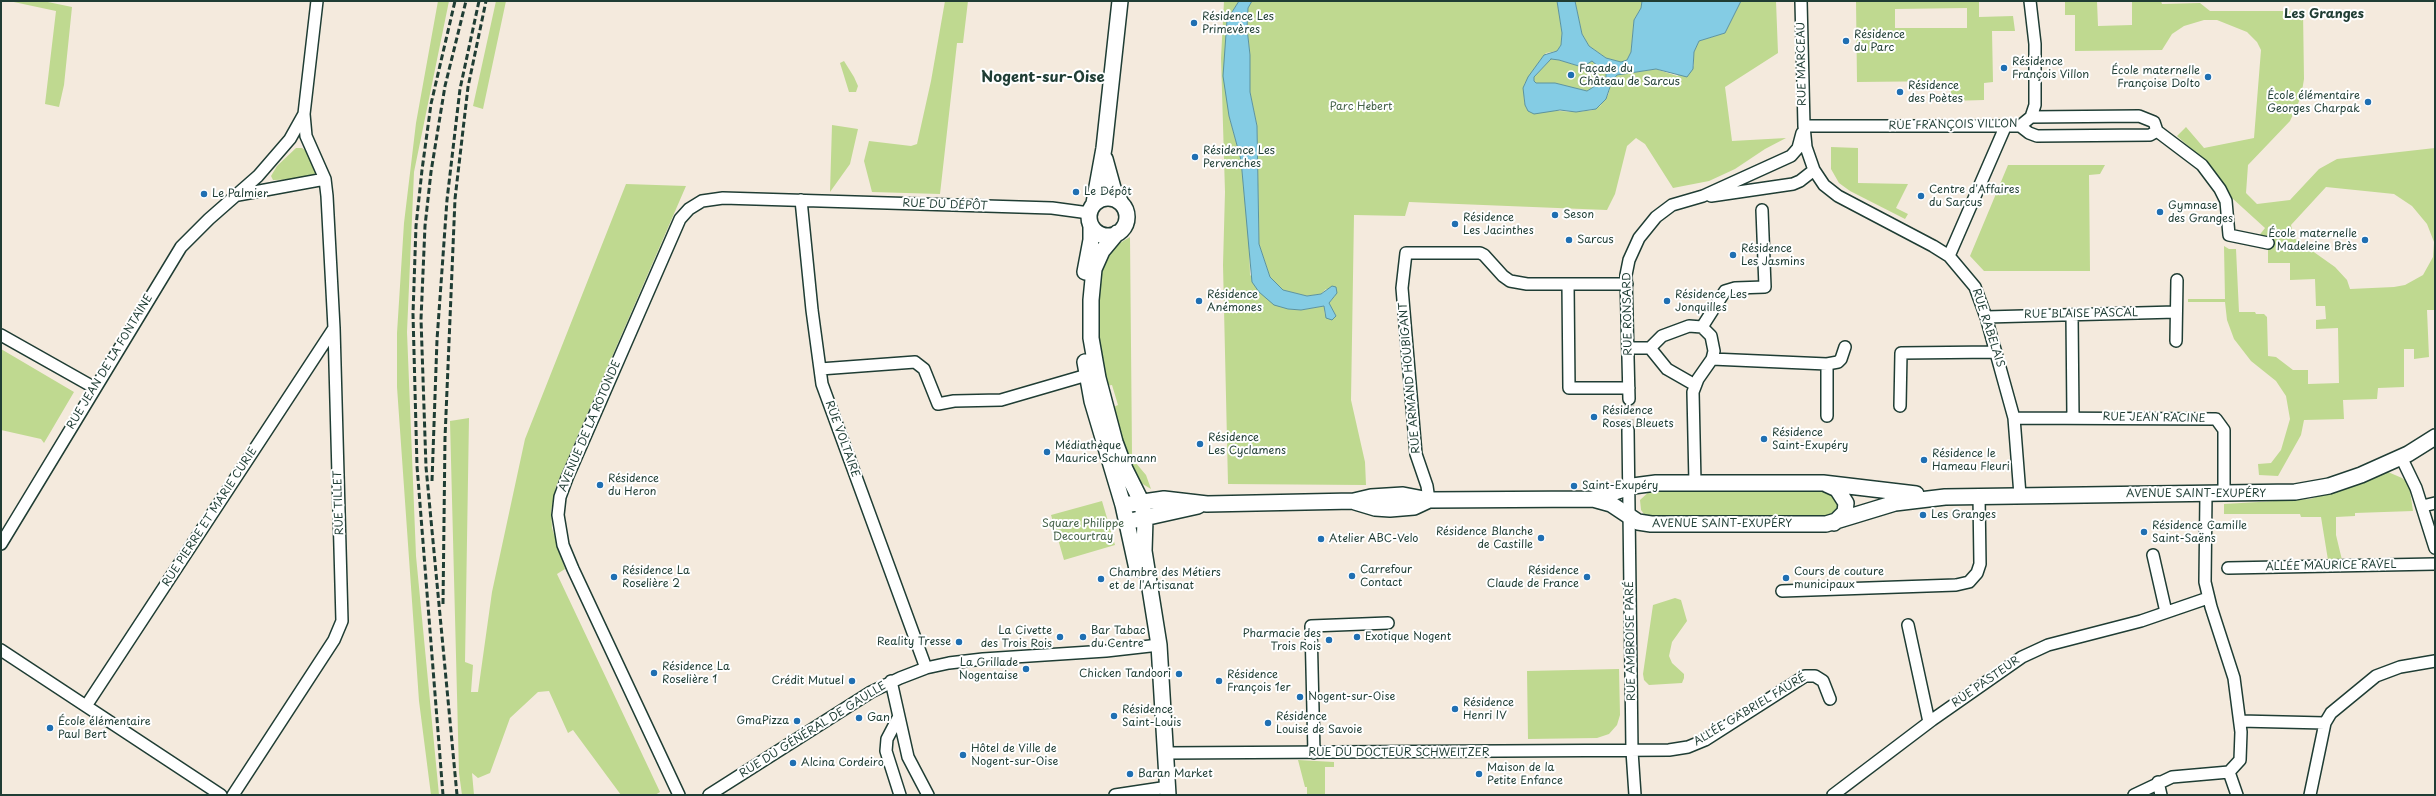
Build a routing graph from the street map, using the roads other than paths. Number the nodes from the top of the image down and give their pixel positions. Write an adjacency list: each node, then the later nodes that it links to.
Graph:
1 (317, 1): 5 (street)
2 (1120, 1): 11 (street)
3 (1801, 1): 8 (street, RUE MARCEAU)
4 (2030, 1): 6 (street, RUE FRANÇOIS VILLON)
5 (304, 114): 13 (street); 14 (street, RUE JEAN DE LA FONTAINE)
6 (2031, 117): 9 (street, RUE FRANÇOIS VILLON); 10 (street)
7 (2006, 125): 8 (street, RUE FRANÇOIS VILLON); 9 (street, RUE FRANÇOIS VILLON); 22 (street)
8 (1804, 126): 12 (street, RUE RABELAIS); 15 (street, RUE RONSARD)
9 (2020, 126): 10 (street)
10 (2157, 131): 21 (street)
11 (1104, 148): 17 (street); 19 (street)
12 (1814, 170): 15 (street, RUE RONSARD); 22 (street, RUE RABELAIS)
13 (325, 179): 14 (street); 30 (street, RUE TILLET)
14 (238, 195): 42 (street, RUE JEAN DE LA FONTAINE)
15 (1703, 196): 25 (street, RUE RONSARD)
16 (801, 200): 19 (street, RUE DU DÉPÔT); 39 (street, RUE VOLTAIRE); 100 (street, AVENUE DE LA ROTONDE)
17 (1121, 203): 19 (street); 20 (street)
18 (1762, 210): 29 (street)
19 (1091, 214): 20 (street); 40 (street)
20 (1117, 233): 62 (street)
21 (2268, 243)
22 (1949, 256): 28 (street, RUE RABELAIS)
23 (2177, 280): 26 (street)
24 (1568, 284): 25 (street); 43 (street); 61 (street, RUE ARMAND HOUBIGANT)
25 (1627, 284): 34 (street, RUE RONSARD)
26 (2176, 312): 27 (street, RUE BLAISE PASCAL); 32 (street)
27 (2072, 315): 28 (street, RUE BLAISE PASCAL); 47 (street)
28 (1986, 317): 36 (street, RUE RABELAIS)
29 (1702, 327): 35 (street); 37 (street)
30 (334, 328): 87 (street, RUE PIERRE ET MARIE CURIE); 99 (street, RUE TILLET)
31 (1, 335): 42 (street)
32 (2176, 341)
33 (1845, 347): 38 (street)
34 (1629, 348): 35 (street); 43 (street, RUE RONSARD)
35 (1650, 348): 41 (street)
36 (1996, 352): 45 (street); 48 (street, RUE RABELAIS)
37 (1712, 359): 38 (street); 41 (street)
38 (1827, 364): 46 (street)
39 (820, 369): 40 (street); 84 (street, RUE VOLTAIRE)
40 (1087, 375): 65 (street)
41 (1695, 385): 52 (street)
42 (95, 388): 71 (street, RUE JEAN DE LA FONTAINE)
43 (1629, 388): 44 (street, RUE RONSARD)
44 (1629, 399)
45 (1900, 406)
46 (1827, 416)
47 (2074, 417): 48 (street, RUE JEAN RACINE); 56 (street, RUE JEAN RACINE)
48 (2014, 418): 57 (street, RUE RABELAIS)
49 (1628, 430): 54 (street)
50 (2435, 437): 51 (street, AVENUE SAINT-EXUPÉRY)
51 (2401, 457): 56 (street, AVENUE SAINT-EXUPÉRY); 66 (street)
52 (1696, 483): 53 (street, AVENUE SAINT-EXUPÉRY); 54 (street, AVENUE SAINT-EXUPÉRY)
53 (1823, 483): 59 (street, AVENUE SAINT-EXUPÉRY); 70 (street)
54 (1628, 488): 60 (street, AVENUE SAINT-EXUPÉRY); 67 (street, RUE AMBROISE PARÉ)
55 (2206, 494): 56 (street, AVENUE SAINT-EXUPÉRY); 57 (street, AVENUE SAINT-EXUPÉRY); 77 (street)
56 (2224, 494)
57 (2020, 495): 58 (street, AVENUE SAINT-EXUPÉRY)
58 (1979, 496): 59 (street, AVENUE SAINT-EXUPÉRY); 76 (street)
59 (1945, 497): 70 (street, AVENUE SAINT-EXUPÉRY)
60 (1593, 499): 61 (street, AVENUE SAINT-EXUPÉRY); 67 (street, AVENUE SAINT-EXUPÉRY)
61 (1429, 500): 64 (street, AVENUE SAINT-EXUPÉRY)
62 (1141, 501): 64 (street, AVENUE SAINT-EXUPÉRY); 65 (street, AVENUE SAINT-EXUPÉRY); 68 (street)
63 (2435, 503): 66 (street)
64 (1207, 504): 68 (street, AVENUE SAINT-EXUPÉRY)
65 (1123, 505): 69 (street)
66 (2423, 506): 72 (street)
67 (1629, 517): 70 (street, AVENUE SAINT-EXUPÉRY); 92 (street, RUE AMBROISE PARÉ)
68 (1145, 518): 69 (street, AVENUE SAINT-EXUPÉRY); 81 (street)
69 (1127, 521): 81 (street)
70 (1834, 523)
71 (1, 544)
72 (2435, 548)
73 (2153, 555): 78 (street)
74 (2435, 564): 75 (street, ALLÉE MAURICE RAVEL)
75 (2228, 568)
76 (1782, 591)
77 (2208, 598): 78 (street, RUE PASTEUR); 89 (street)
78 (2166, 612): 90 (street, RUE PASTEUR)
79 (1388, 623): 93 (street)
80 (1908, 625): 90 (street)
81 (1154, 646): 84 (street, RUE DU GÉNÉRAL DE GAULLE); 94 (street); 97 (street)
82 (1, 650): 87 (street)
83 (2435, 662): 91 (street)
84 (926, 668): 85 (street, RUE DU GÉNÉRAL DE GAULLE)
85 (891, 681): 88 (street); 101 (street, RUE DU GÉNÉRAL DE GAULLE)
86 (1830, 699): 92 (street, ALLÉE GABRIEL FAURÉ)
87 (86, 706): 98 (street)
88 (898, 718): 102 (street); 103 (street)
89 (2240, 721): 91 (street); 95 (street)
90 (1929, 722): 106 (street, RUE PASTEUR)
91 (2325, 723): 110 (street)
92 (1632, 751): 93 (street, RUE DU DOCTEUR SCHWEITZER); 105 (street, RUE AMBROISE PARÉ)
93 (1314, 753): 94 (street, RUE DU DOCTEUR SCHWEITZER)
94 (1166, 754): 97 (street)
95 (2229, 772): 96 (street); 109 (street)
96 (2158, 782): 107 (street); 108 (street)
97 (1164, 792): 104 (street)
98 (221, 795)
99 (233, 795)
100 (680, 795)
101 (708, 795)
102 (900, 795)
103 (928, 795)
104 (1115, 795)
105 (1635, 795)
106 (1833, 795)
107 (2134, 795)
108 (2161, 795)
109 (2237, 795)
110 (2310, 795)

